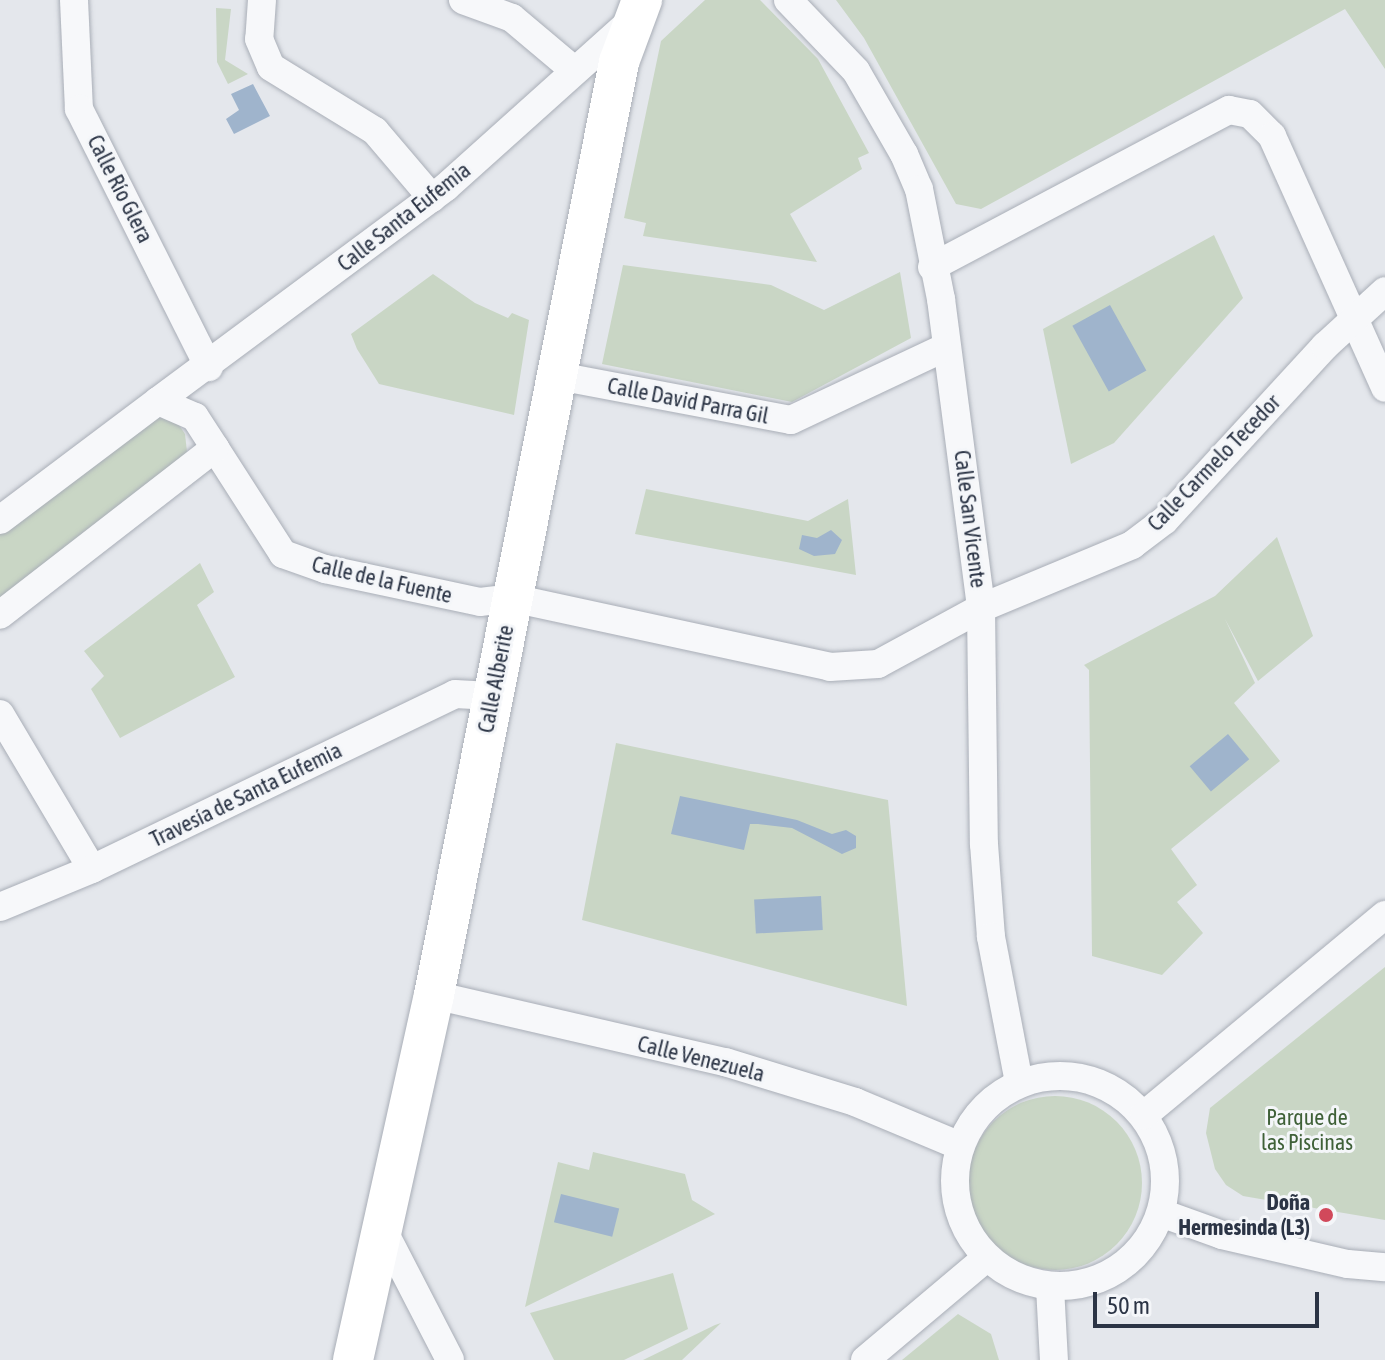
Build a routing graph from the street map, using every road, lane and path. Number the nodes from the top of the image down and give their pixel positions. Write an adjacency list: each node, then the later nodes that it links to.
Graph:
1 (74, 0): 12 (street, Calle Río Glera)
2 (262, 0): 7 (street)
3 (463, 0): 6 (street)
4 (789, 0): 8 (street, Calle San Vicente)
5 (639, 8): 6 (street, Calle Santa Eufemia); 13 (main road, Calle Alberite)
6 (575, 71): 7 (street, Calle Santa Eufemia)
7 (432, 198): 12 (street, Calle Santa Eufemia)
8 (932, 267): 10 (street); 11 (street, Calle San Vicente)
9 (1385, 291): 10 (street, Calle Carmelo Tecedor)
10 (1355, 319): 14 (street); 20 (street, Calle Carmelo Tecedor)
11 (946, 347): 13 (street, Calle David Parra Gil); 20 (street, Calle San Vicente)
12 (201, 373): 15 (street, Calle Santa Eufemia); 16 (street)
13 (558, 376): 19 (main road, Calle Alberite)
14 (1385, 388)
15 (158, 401): 16 (street); 18 (street, Calle Santa Eufemia)
16 (199, 422): 17 (street)
17 (215, 448): 19 (street, Calle de la Fuente); 21 (street)
18 (0, 520)
19 (512, 598): 20 (street, Calle Carmelo Tecedor); 22 (main road, Calle Alberite)
20 (981, 608): 28 (street, Calle San Vicente)
21 (2, 612)
22 (493, 696): 24 (street, Travesía de Santa Eufemia); 27 (main road, Calle Alberite)
23 (0, 714): 24 (street)
24 (92, 869): 25 (street, Travesía de Santa Eufemia)
25 (0, 907)
26 (1385, 915): 29 (street)
27 (434, 995): 30 (street, Calle Venezuela); 32 (main road, Calle Alberite)
28 (1019, 1083): 29 (street); 30 (street)
29 (1144, 1115): 31 (street)
30 (960, 1146): 33 (street)
31 (1161, 1213): 34 (street); 35 (street)
32 (382, 1228): 36 (main road, Calle Alberite); 37 (street)
33 (986, 1258): 35 (street); 38 (street)
34 (1385, 1267)
35 (1050, 1287): 39 (street)
36 (353, 1360)
37 (450, 1360)
38 (865, 1360)
39 (1054, 1360)

